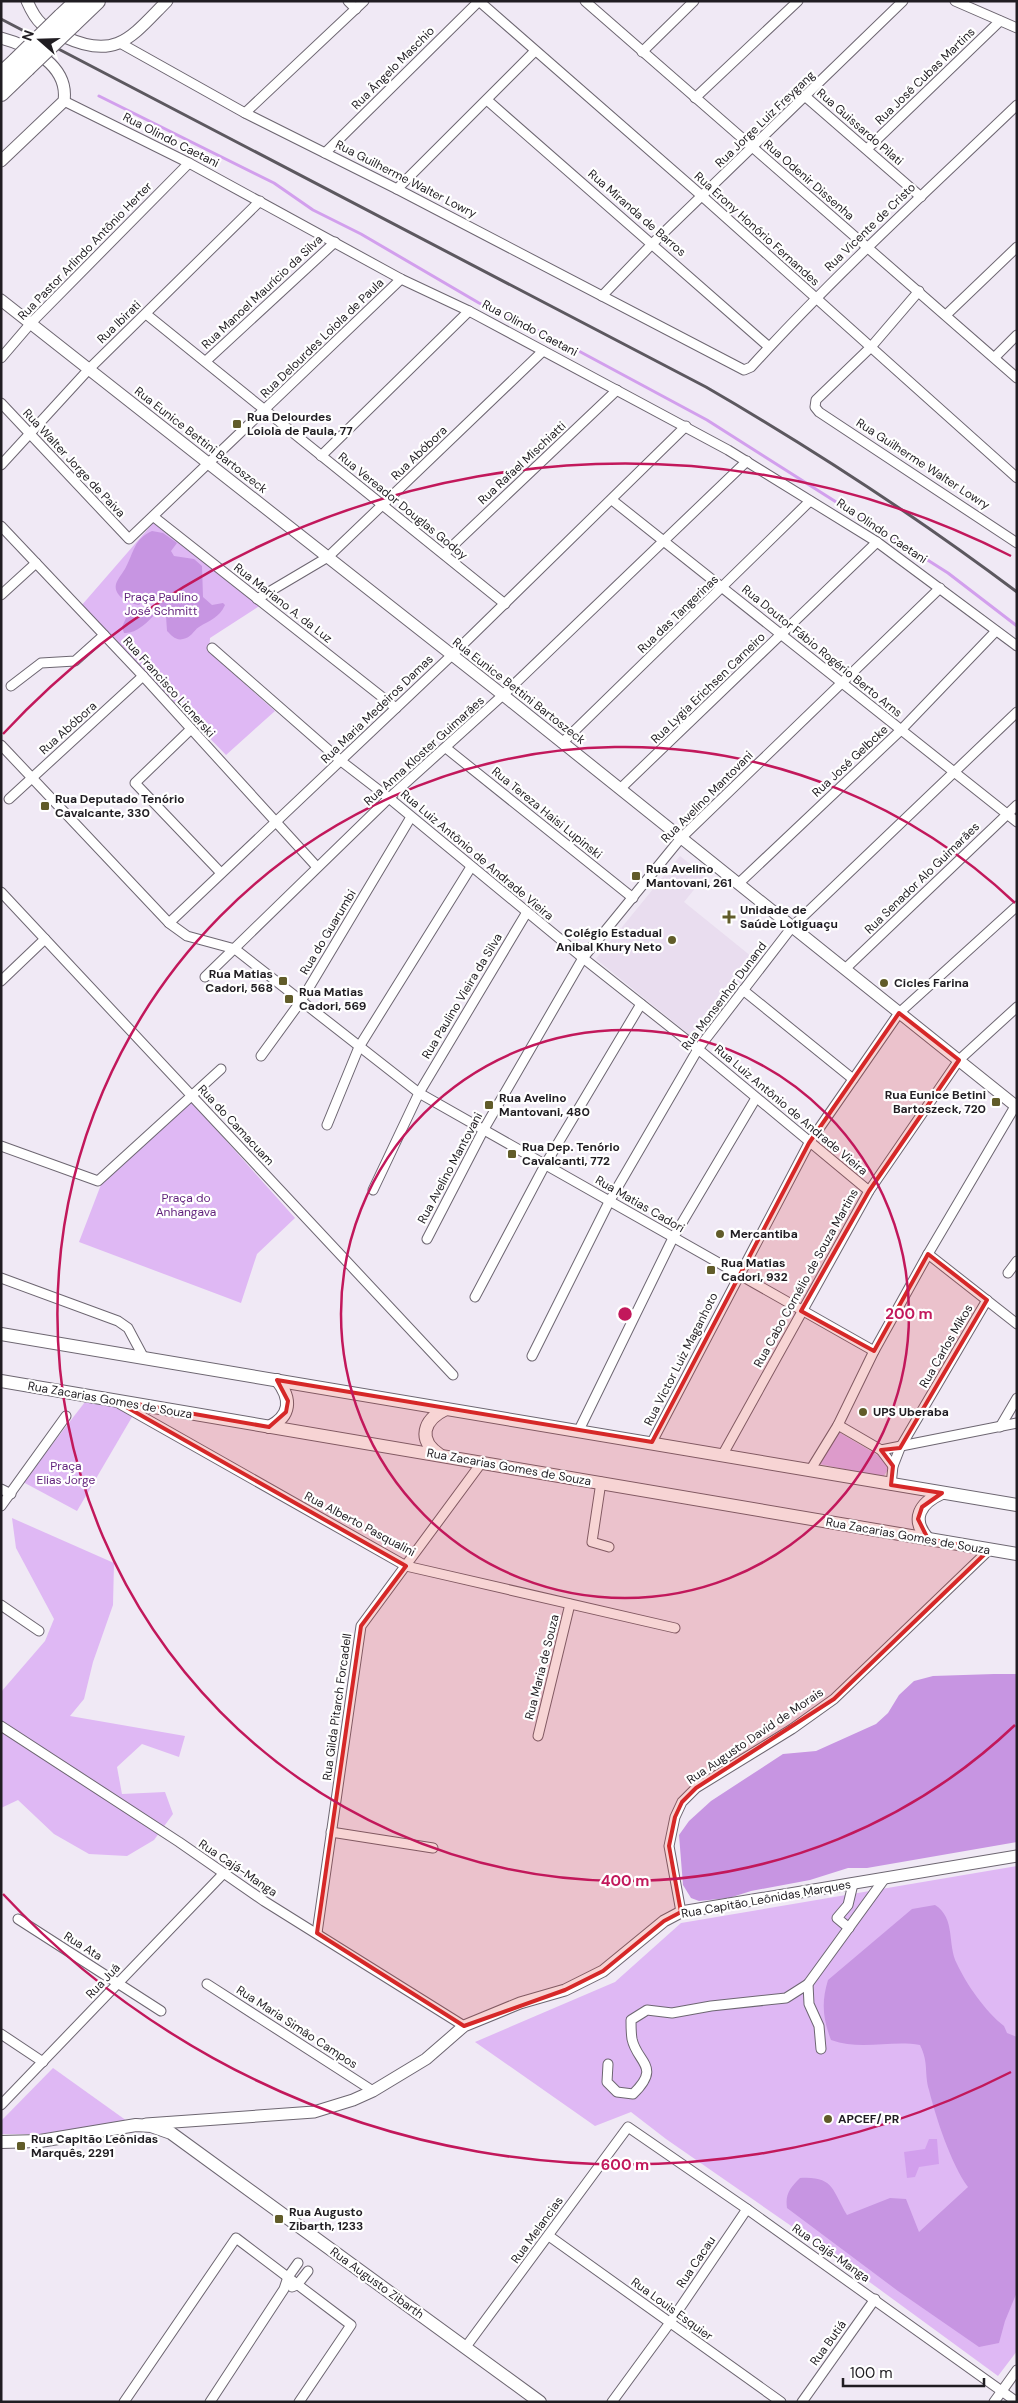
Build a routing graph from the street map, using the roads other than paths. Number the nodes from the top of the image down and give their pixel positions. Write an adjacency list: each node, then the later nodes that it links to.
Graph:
1 (27, 1): 18 (street)
2 (78, 1): 14 (highway)
3 (97, 1): 14 (highway)
4 (167, 1): 18 (street)
5 (348, 1): 13 (street)
6 (364, 1): 13 (street)
7 (479, 1): 19 (street, Rua Erony Honório Fernandes); 32 (street, Rua Ângelo Maschio)
8 (694, 1): 20 (street)
9 (798, 1): 25 (street)
10 (903, 1): 24 (street, Rua Jorge Luiz Freygang)
11 (955, 1): 15 (street)
12 (590, 3): 20 (street, Rua Odenir Dissenha)
13 (356, 9): 29 (street)
14 (67, 21): 21 (highway, bridge)
15 (1000, 21): 16 (street); 31 (street, Rua José Cubas Martins)
16 (1017, 28)
17 (1, 38): 27 (street)
18 (120, 43): 29 (street, Rua Guilherme Walter Lowry)
19 (535, 51): 26 (street); 36 (street, Rua Erony Honório Fernandes)
20 (642, 52): 25 (street, Rua Odenir Dissenha)
21 (22, 65): 22 (highway); 23 (highway)
22 (1, 75)
23 (1, 93)
24 (806, 97): 30 (street, Rua Jorge Luiz Freygang); 31 (street, Rua Guissardo Pilati)
25 (695, 98): 30 (street, Rua Odenir Dissenha)
26 (487, 100): 35 (street); 40 (street, Rua Miranda de Barros)
27 (64, 101): 33 (street); 34 (street, Rua Olindo Caetani)
28 (1017, 105): 37 (street, Rua Vicente de Cristo)
29 (245, 112): 32 (street, Rua Guilherme Walter Lowry)
30 (753, 148): 36 (street, Rua Jorge Luiz Freygang); 41 (street, Rua Odenir Dissenha)
31 (866, 149): 37 (street, Rua Guissardo Pilati)
32 (325, 153): 35 (street, Rua Guilherme Walter Lowry)
33 (1, 161)
34 (189, 163): 38 (street, Rua Olindo Caetani); 51 (street, Rua Pastor Arlindo Antônio Herter)
35 (397, 189): 45 (street, Rua Guilherme Walter Lowry)
36 (702, 196): 40 (street, Rua Jorge Luiz Freygang); 46 (street, Rua Erony Honório Fernandes)
37 (921, 196): 41 (street, Rua Vicente de Cristo)
38 (260, 201): 39 (street, Rua Olindo Caetani); 49 (street, Rua Ibirati)
39 (334, 242): 43 (street, Rua Olindo Caetani); 58 (street, Rua Manoel Maurício da Silva)
40 (653, 243): 45 (street, Rua Jorge Luiz Freygang); 53 (street, Rua Miranda de Barros)
41 (867, 247): 44 (street, Rua Odenir Dissenha); 46 (street, Rua Vicente de Cristo)
42 (1017, 247): 50 (street)
43 (401, 278): 48 (street, Rua Olindo Caetani); 64 (street, Rua Delourdes Loiola de Paula)
44 (919, 291): 50 (street, Rua Odenir Dissenha); 54 (street)
45 (602, 296): 60 (street, Rua Guilherme Walter Lowry)
46 (815, 298): 53 (street, Rua Vicente de Cristo); 54 (street, Rua Erony Honório Fernandes)
47 (1, 300): 51 (street, Rua Eunice Bettini Bartoszeck)
48 (469, 311): 55 (street, Rua Olindo Caetani); 67 (street)
49 (146, 314): 58 (street, Rua Vereador Douglas Godoy); 59 (street, Rua Ibirati)
50 (946, 315): 56 (street, Rua Odenir Dissenha)
51 (31, 323): 57 (street, Rua Pastor Arlindo Antônio Herter); 59 (street, Rua Eunice Bettini Bartoszeck)
52 (1017, 335): 56 (street)
53 (770, 347): 60 (street, Rua Vicente de Cristo)
54 (871, 347): 71 (street, Rua Erony Honório Fernandes); 80 (street, Rua Guilherme Walter Lowry)
55 (543, 351): 62 (street, Rua Olindo Caetani); 74 (street, Rua Abóbora)
56 (995, 357): 61 (street, Rua Odenir Dissenha)
57 (1, 358)
58 (206, 361): 64 (street, Rua Vereador Douglas Godoy)
59 (89, 369): 66 (street, Rua Ibirati); 69 (street, Rua Eunice Bettini Bartoszeck)
60 (744, 370)
61 (1017, 378)
62 (618, 390): 65 (street, Rua Olindo Caetani); 81 (street, Rua Rafael Mischiatti)
63 (1, 403): 66 (street, Rua Walter Jorge de Paiva)
64 (265, 411): 67 (street, Rua Vereador Douglas Godoy); 69 (street, Rua Delourdes Loiola de Paula)
65 (686, 426): 68 (street, Rua Olindo Caetani); 72 (street, Rua Maria Medeiros Damas)
66 (30, 434): 70 (street, Rua Ibirati); 77 (street, Rua Walter Jorge de Paiva)
67 (321, 456): 74 (street, Rua Vereador Douglas Godoy)
68 (747, 461): 73 (street, Rua Olindo Caetani); 78 (street, Rua Anna Kloster Guimarães)
69 (209, 463): 75 (street, Rua Delourdes Loiola de Paula); 82 (street, Rua Eunice Bettini Bartoszeck)
70 (1, 465)
71 (1017, 478)
72 (612, 500): 78 (street, Rua Doutor Fábio Rogério Berto Arns); 88 (street, Rua Maria Medeiros Damas)
73 (810, 501): 79 (street, Rua Olindo Caetani); 84 (street, Rua das Tangerinas)
74 (382, 505): 81 (street, Rua Vereador Douglas Godoy); 82 (street, Rua Abóbora)
75 (154, 517): 77 (street, Rua Delourdes Loiola de Paula); 87 (street, Rua Mariano A. da Luz)
76 (1, 526): 83 (street, Rua Francisco Licnerski)
77 (129, 539)
78 (664, 542): 84 (street, Rua Doutor Fábio Rogério Berto Arns); 98 (street, Rua Anna Kloster Guimarães)
79 (877, 542): 85 (street, Rua Olindo Caetani); 90 (street, Rua Lygia Erichsen Carneiro)
80 (1017, 543)
81 (444, 554): 88 (street, Rua Vereador Douglas Godoy)
82 (328, 557): 87 (street, Rua Abóbora); 94 (street, Rua Eunice Bettini Bartoszeck)
83 (36, 563): 86 (street); 91 (street, Rua Francisco Licnerski)
84 (723, 588): 90 (street, Rua Doutor Fábio Rogério Berto Arns); 103 (street, Rua das Tangerinas)
85 (940, 588): 89 (street, Rua Olindo Caetani); 96 (street, Rua Avelino Mantovani)
86 (1, 596)
87 (257, 599): 99 (street, Rua Mariano A. da Luz)
88 (505, 604): 94 (street, Rua Maria Medeiros Damas)
89 (996, 631): 92 (street, Rua Olindo Caetani); 102 (street, Rua José Gelbcke)
90 (782, 634): 96 (street, Rua Doutor Fábio Rogério Berto Arns); 109 (street, Rua Lygia Erichsen Carneiro)
91 (104, 635): 95 (street, Rua Francisco Licnerski); 97 (street)
92 (1017, 646)
93 (212, 648): 106 (street, Rua Luiz Antônio de Andrade Vieira)
94 (452, 655): 98 (street, Rua Eunice Bettini Bartoszeck); 99 (street, Rua Maria Medeiros Damas)
95 (143, 676): 101 (street, Rua Francisco Licnerski); 108 (street, Rua Abóbora)
96 (843, 683): 102 (street, Rua Doutor Fábio Rogério Berto Arns); 117 (street, Rua Avelino Mantovani)
97 (11, 686)
98 (503, 695): 103 (street, Rua Eunice Bettini Bartoszeck); 105 (street, Rua Anna Kloster Guimarães)
99 (396, 708): 106 (street, Rua Maria Medeiros Damas)
100 (1017, 712): 107 (street, Rua Monsenhor Dunand)
101 (191, 729): 115 (street, Rua Francisco Licnerski); 120 (street)
102 (901, 730): 107 (street, Rua Doutor Fábio Rogério Berto Arns); 121 (street, Rua José Gelbcke)
103 (562, 743): 109 (street, Rua Eunice Bettini Bartoszeck)
104 (1, 745): 108 (street)
105 (446, 748): 110 (street, Rua Anna Kloster Guimarães); 123 (street, Rua Tereza Haisi Lupinski)
106 (341, 761): 110 (street, Rua Luiz Antônio de Andrade Vieira); 115 (street, Rua Maria Medeiros Damas)
107 (953, 771): 113 (street, Rua Doutor Fábio Rogério Berto Arns); 127 (street, Rua Monsenhor Dunand)
108 (32, 778): 111 (street, Rua Abóbora); 126 (street)
109 (620, 789): 117 (street, Rua Eunice Bettini Bartoszeck)
110 (390, 798): 114 (street, Rua Luiz Antônio de Andrade Vieira); 118 (street, Rua Anna Kloster Guimarães)
111 (9, 799)
112 (1017, 805): 113 (street, Rua Senador Alo Guimarães)
113 (1008, 814): 116 (street, Rua Doutor Fábio Rogério Berto Arns); 131 (street, Rua Senador Alo Guimarães)
114 (411, 817): 119 (street, Rua Luiz Antônio de Andrade Vieira); 135 (street, Rua do Guarumbi)
115 (276, 822): 118 (street, Rua Francisco Licnerski); 120 (street, Rua Maria Medeiros Damas)
116 (1017, 822)
117 (680, 838): 121 (street, Rua Eunice Bettini Bartoszeck); 123 (street, Rua Avelino Mantovani)
118 (317, 867): 129 (street, Rua Anna Kloster Guimarães)
119 (471, 867): 125 (street, Rua Luiz Antônio de Andrade Vieira); 139 (street)
120 (221, 874): 126 (street, Rua Maria Medeiros Damas)
121 (738, 884): 127 (street, Rua Eunice Bettini Bartoszeck)
122 (1, 892): 128 (street, Rua do Camacuam)
123 (633, 898): 130 (street, Rua Avelino Mantovani)
124 (1017, 906): 138 (street, Rua Victor Luiz Maganhoto)
125 (527, 912): 130 (street, Rua Luiz Antônio de Andrade Vieira); 145 (street, Rua Paulino Vieira da Silva)
126 (168, 923): 129 (street)
127 (792, 927): 131 (street, Rua Eunice Bettini Bartoszeck); 134 (street, Rua Monsenhor Dunand)
128 (45, 939): 133 (street); 146 (street, Rua do Camacuam)
129 (235, 949): 132 (street, Rua Anna Kloster Guimarães); 135 (street, Rua Matias Cadori)
130 (583, 958): 136 (street, Rua Luiz Antônio de Andrade Vieira); 150 (street, Rua Avelino Mantovani)
131 (845, 969): 138 (street, Rua Eunice Bettini Bartoszeck)
132 (205, 977)
133 (1, 981)
134 (743, 990): 140 (street, Rua Monsenhor Dunand); 144 (street)
135 (300, 1001): 139 (street, Rua Matias Cadori); 141 (street, Rua do Guarumbi)
136 (641, 1004): 140 (street, Rua Luiz Antônio de Andrade Vieira); 153 (street)
137 (1017, 1007): 142 (street, Rua Cabo Cornélio de Souza Martins)
138 (899, 1013): 142 (street, Rua Eunice Bettini Bartoszeck); 144 (street, Rua Victor Luiz Maganhoto)
139 (360, 1047): 145 (street, Rua Matias Cadori); 149 (street)
140 (698, 1049): 147 (street, Rua Luiz Antônio de Andrade Vieira); 156 (street, Rua Monsenhor Dunand)
141 (261, 1056)
142 (959, 1060): 148 (street, Rua Eunice Bettini Bartoszeck); 155 (street, Rua Cabo Cornélio de Souza Martins)
143 (221, 1068): 146 (street)
144 (853, 1079): 151 (street, Rua Victor Luiz Maganhoto)
145 (419, 1093): 150 (street, Rua Matias Cadori); 154 (street, Rua Paulino Vieira da Silva)
146 (191, 1096): 152 (street); 172 (street, Rua do Camacuam)
147 (756, 1098): 151 (street, Rua Luiz Antônio de Andrade Vieira); 157 (street)
148 (1016, 1105): 159 (street)
149 (327, 1124)
150 (484, 1129): 153 (street, Rua Matias Cadori); 158 (street, Rua Avelino Mantovani)
151 (809, 1143): 155 (street, Rua Luiz Antônio de Andrade Vieira); 162 (street, Rua Victor Luiz Maganhoto)
152 (1, 1146)
153 (546, 1165): 156 (street, Rua Matias Cadori); 164 (street)
154 (373, 1190)
155 (869, 1191): 166 (street, Rua Cabo Cornélio de Souza Martins)
156 (609, 1202): 157 (street, Rua Matias Cadori); 170 (street, Rua Monsenhor Dunand)
157 (674, 1238): 162 (street, Rua Matias Cadori); 185 (street)
158 (428, 1239)
159 (928, 1254): 165 (street); 169 (street)
160 (1017, 1261): 161 (street)
161 (1008, 1273)
162 (738, 1275): 166 (street, Rua Matias Cadori); 186 (street, Rua Victor Luiz Maganhoto)
163 (1, 1278): 171 (street)
164 (475, 1297)
165 (987, 1300): 167 (street); 187 (street, Rua Carlos Mikos)
166 (800, 1311): 169 (street, Rua Matias Cadori); 189 (street, Rua Cabo Cornélio de Souza Martins)
167 (1017, 1324)
168 (1, 1334): 171 (main road)
169 (874, 1351): 181 (street)
170 (532, 1356)
171 (144, 1358): 173 (main road)
172 (453, 1375)
173 (277, 1380): 177 (main road); 182 (main road)
174 (1, 1382): 176 (main road, Rua Zacarias Gomes de Souza)
175 (1017, 1398): 183 (street)
176 (114, 1400): 178 (main road, Rua Zacarias Gomes de Souza); 184 (street, Rua Alberto Pasqualini)
177 (446, 1409): 185 (main road); 190 (main road)
178 (168, 1410): 182 (main road, Rua Zacarias Gomes de Souza); 184 (street)
179 (66, 1416): 198 (street)
180 (1017, 1424): 183 (street)
181 (838, 1425): 188 (street); 193 (street)
182 (269, 1427): 190 (main road, Rua Zacarias Gomes de Souza)
183 (1000, 1427): 187 (street)
184 (166, 1430): 205 (street, Rua Alberto Pasqualini)
185 (579, 1430): 186 (main road)
186 (652, 1442): 189 (main road)
187 (900, 1448): 188 (street); 192 (street, Rua Carlos Mikos)
188 (881, 1450): 192 (street)
189 (723, 1454): 193 (main road)
190 (440, 1455): 191 (main road, Rua Zacarias Gomes de Souza)
191 (482, 1462): 194 (main road, Rua Zacarias Gomes de Souza); 205 (street, Rua Gilda Pitarch Forcadell)
192 (893, 1466): 195 (street, Rua Carlos Mikos)
193 (811, 1469): 195 (main road)
194 (601, 1482): 201 (main road, Rua Zacarias Gomes de Souza); 202 (street)
195 (892, 1485): 197 (main road)
196 (1, 1488): 198 (street)
197 (942, 1493): 199 (main road); 201 (main road)
198 (10, 1494): 200 (street)
199 (1017, 1505)
200 (1, 1506)
201 (928, 1539): 203 (main road, Rua Zacarias Gomes de Souza)
202 (609, 1547)
203 (989, 1550): 204 (main road, Rua Zacarias Gomes de Souza); 219 (street, Rua Augusto David de Morais)
204 (1017, 1554)
205 (406, 1566): 206 (street, Rua Alberto Pasqualini); 212 (street, Rua Gilda Pitarch Forcadell)
206 (570, 1604): 208 (street, Rua Alberto Pasqualini); 211 (street, Rua Maria de Souza)
207 (1, 1605): 209 (street)
208 (675, 1628)
209 (39, 1631)
210 (1, 1726): 215 (street, Rua Cajá-Manga)
211 (538, 1736)
212 (331, 1832): 213 (street); 223 (street, Rua Gilda Pitarch Forcadell)
213 (433, 1848)
214 (1017, 1856): 216 (street, Rua Capitão Leônidas Marques)
215 (223, 1874): 223 (street, Rua Cajá-Manga); 224 (street, Rua Juá)
216 (885, 1878): 217 (street, Rua Capitão Leônidas Marques); 220 (street)
217 (853, 1884): 218 (street); 219 (street, Rua Capitão Leônidas Marques)
218 (848, 1906): 220 (street); 222 (street)
219 (680, 1912): 228 (street, Rua Capitão Leônidas Marques)
220 (859, 1914): 222 (street)
221 (18, 1919): 224 (street, Rua Ata)
222 (849, 1928): 226 (street)
223 (317, 1933): 228 (street, Rua Cajá-Manga)
224 (118, 1983): 227 (street, Rua Ata); 231 (street, Rua Juá)
225 (207, 1984): 233 (street, Rua Maria Simão Campos)
226 (808, 1984): 230 (street); 232 (street)
227 (161, 2011)
228 (464, 2026): 233 (street, Rua Capitão Leônidas Marques)
229 (1, 2034): 231 (street)
230 (821, 2049)
231 (43, 2062): 234 (street, Rua Juá)
232 (608, 2064)
233 (373, 2091): 235 (street, Rua Capitão Leônidas Marques)
234 (1, 2105)
235 (136, 2125): 237 (main road, Rua Capitão Leônidas Marques); 247 (main road, Rua Augusto Zibarth)
236 (628, 2127): 238 (street, Rua Cajá-Manga); 239 (street, Rua Melancias)
237 (1, 2142)
238 (748, 2209): 245 (street, Rua Cajá-Manga); 246 (street, Rua Cacau)
239 (549, 2236): 246 (street, Rua Louis Esquier); 247 (street, Rua Melancias)
240 (298, 2263): 242 (street)
241 (308, 2271): 243 (street)
242 (288, 2277): 243 (street); 244 (street); 250 (street)
243 (297, 2285): 244 (street); 252 (street)
244 (284, 2289): 251 (street)
245 (875, 2299): 249 (street, Rua Cajá-Manga); 256 (street, Rua Butiá)
246 (669, 2324): 254 (street, Rua Cacau); 255 (street, Rua Louis Esquier)
247 (465, 2348): 253 (main road, Rua Augusto Zibarth)
248 (1017, 2370): 249 (street)
249 (1002, 2391): 257 (street); 258 (street, Rua Cajá-Manga)
250 (124, 2402)
251 (210, 2402)
252 (299, 2402)
253 (540, 2402)
254 (612, 2402)
255 (781, 2402)
256 (802, 2402)
257 (994, 2402)
258 (1017, 2402)

